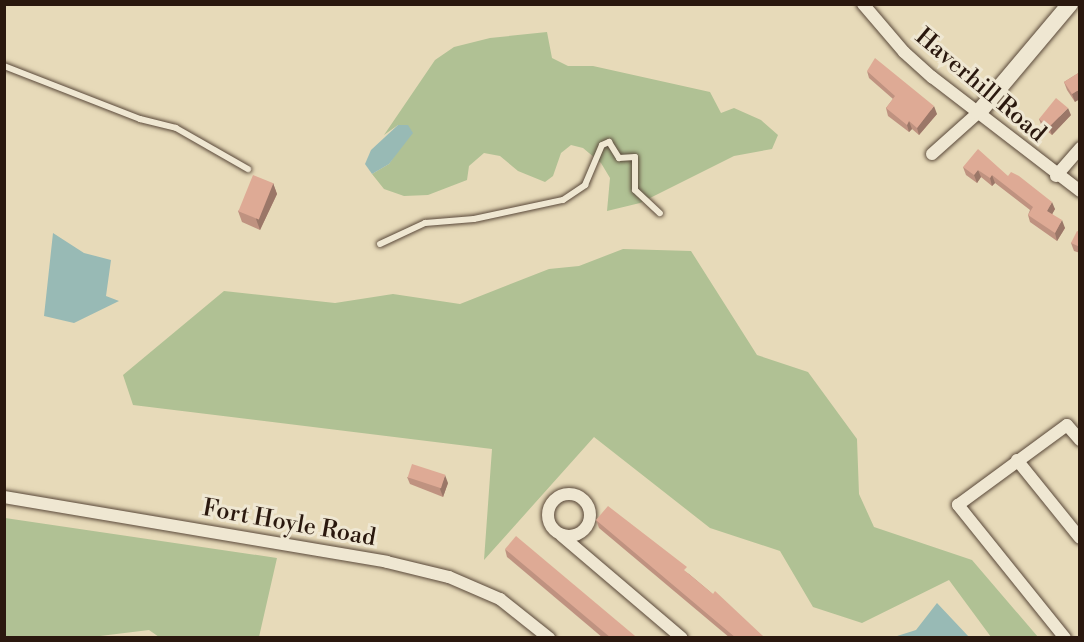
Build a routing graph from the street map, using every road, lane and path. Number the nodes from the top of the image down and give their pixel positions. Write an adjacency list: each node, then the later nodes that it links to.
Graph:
1 (863, 4): 4 (street, Haverhill Road)
2 (1070, 4): 4 (street)
3 (4, 66): 7 (lane)
4 (979, 112): 6 (street); 8 (street, Haverhill Road)
5 (1080, 148): 8 (street)
6 (932, 154)
7 (248, 169)
8 (1056, 176): 9 (street, Haverhill Road)
9 (1080, 191)
10 (660, 213): 11 (lane)
11 (380, 244)
12 (1080, 440): 13 (street)
13 (1017, 460): 16 (street); 19 (street)
14 (4, 497): 17 (street, Fort Hoyle Road)
15 (562, 536): 18 (street)
16 (1080, 537)
17 (549, 638)
18 (682, 638)
19 (1065, 638)

